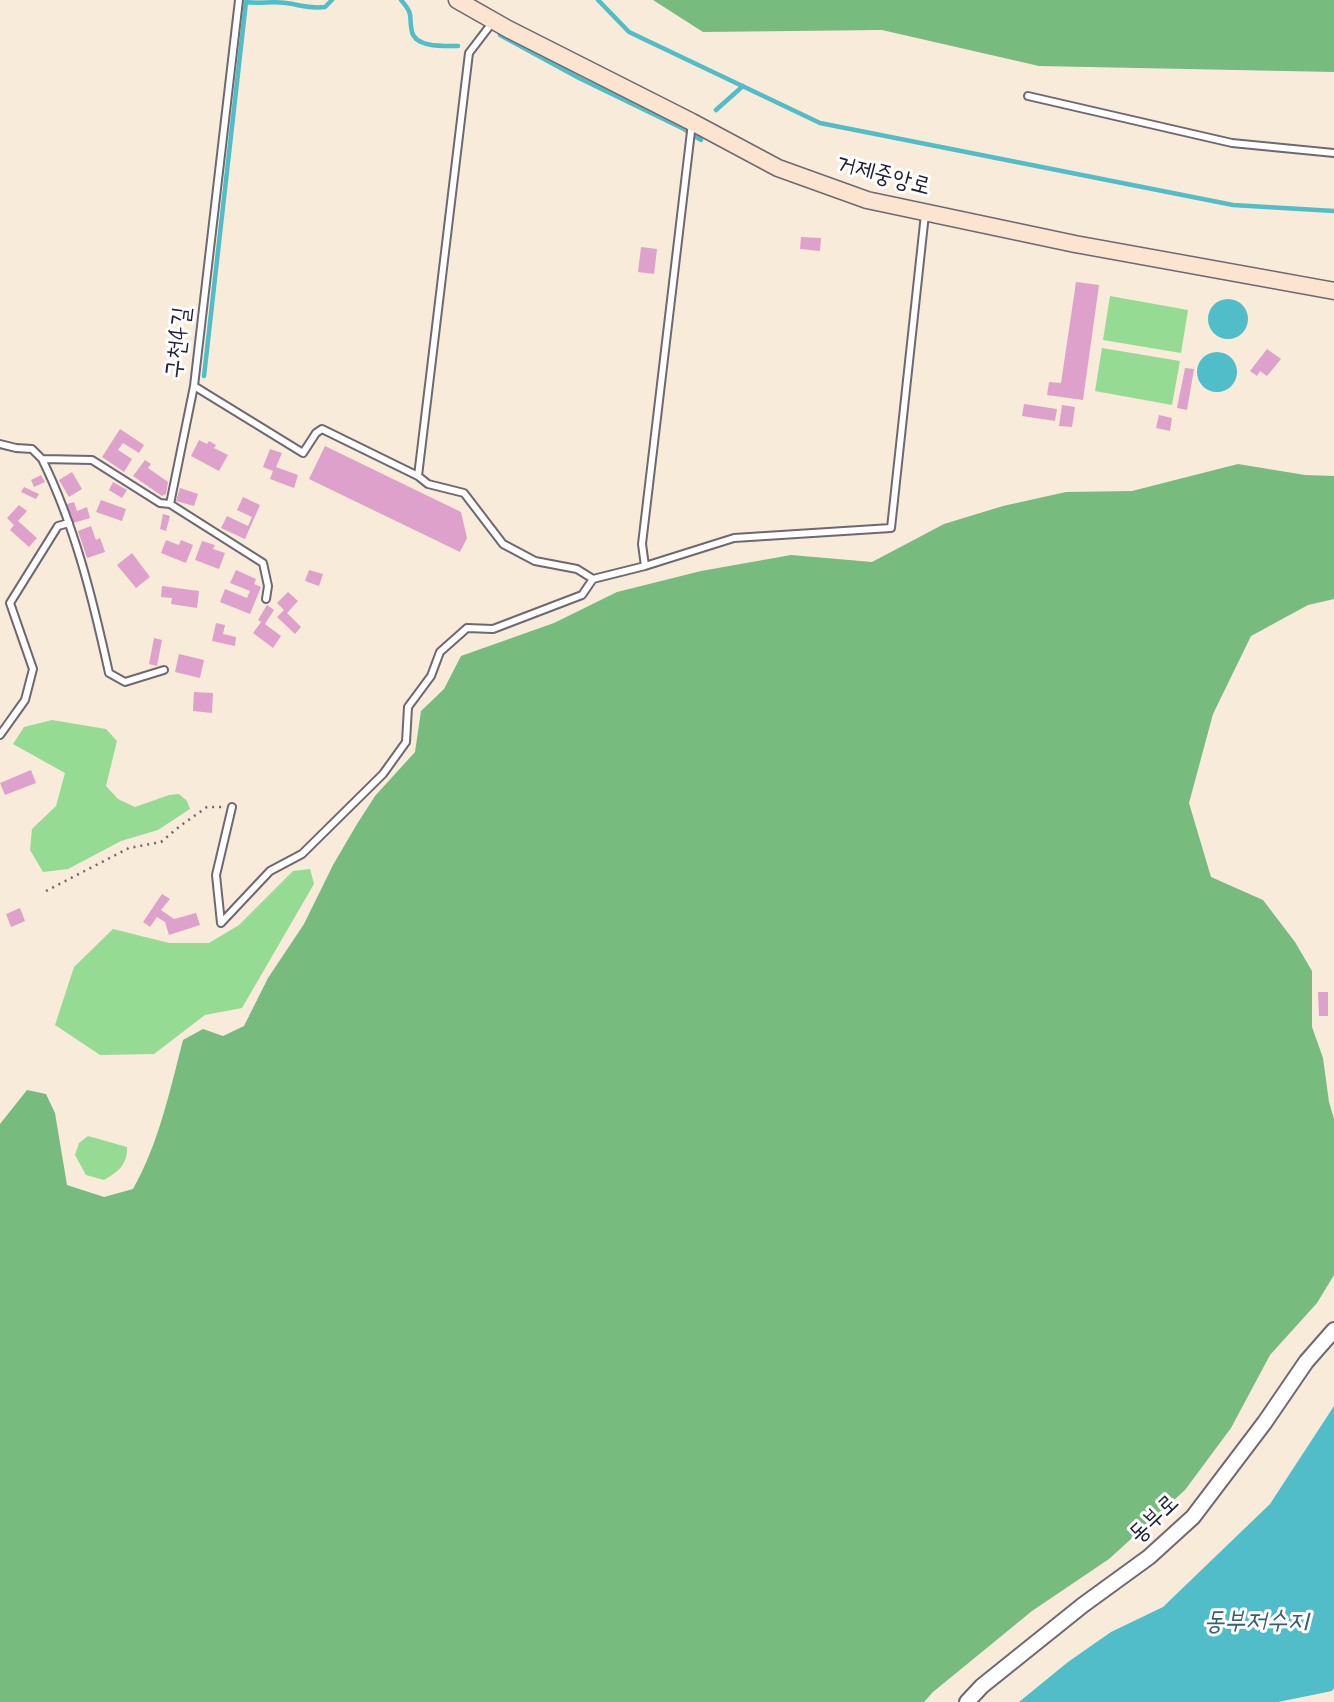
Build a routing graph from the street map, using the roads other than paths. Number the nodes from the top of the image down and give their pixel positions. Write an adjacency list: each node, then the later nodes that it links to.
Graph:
1 (239, 0): 9 (lane, 구천4길)
2 (457, 0): 3 (main road, 거제중앙로)
3 (494, 21): 5 (main road, 거제중앙로); 12 (lane)
4 (1028, 96): 6 (lane)
5 (692, 122): 7 (main road, 거제중앙로); 15 (lane)
6 (1334, 153)
7 (925, 212): 8 (main road, 거제중앙로); 15 (lane)
8 (1334, 290)
9 (194, 386): 12 (lane); 13 (lane, 구천4길)
10 (0, 444): 11 (lane)
11 (42, 459): 13 (lane); 14 (lane)
12 (418, 475): 16 (lane)
13 (170, 504): 17 (lane)
14 (69, 523): 18 (lane); 19 (lane)
15 (645, 566): 16 (lane)
16 (593, 579): 20 (lane)
17 (266, 599)
18 (164, 670)
19 (0, 736)
20 (232, 807)
21 (1334, 1330): 22 (street, 동부로)
22 (967, 1702)

